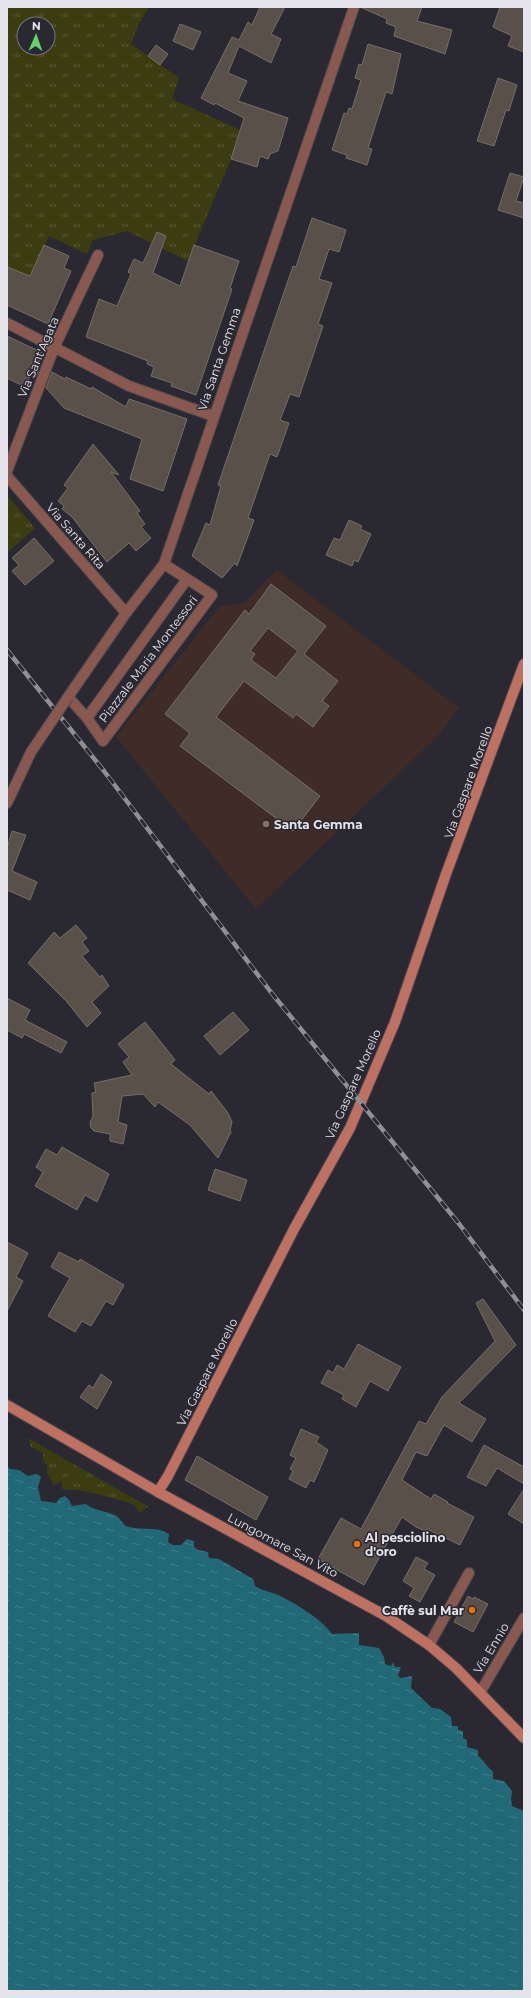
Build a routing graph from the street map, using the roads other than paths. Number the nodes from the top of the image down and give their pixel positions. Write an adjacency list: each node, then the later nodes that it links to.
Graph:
1 (354, 7): 5 (street, Via Santa Gemma)
2 (98, 255): 4 (street, Via Sant'Agata)
3 (7, 323): 4 (street)
4 (54, 348): 5 (street); 6 (street, Via Sant'Agata)
5 (213, 416): 8 (street, Via Santa Gemma)
6 (7, 471)
7 (7, 476): 10 (street, Via Santa Rita)
8 (164, 564): 9 (street, Piazzale Maria Montessori); 10 (street, Via Santa Gemma)
9 (187, 579): 13 (street, Piazzale Maria Montessori); 13 (street, Piazzale Maria Montessori)
10 (126, 613): 12 (street, Via Santa Gemma)
11 (524, 664): 16 (street, Via Gaspare Morello)
12 (68, 697): 13 (street, Piazzale Maria Montessori); 14 (street, Via Santa Gemma, bridge)
13 (87, 718)
14 (7, 803)
15 (7, 1405): 16 (street, Lungomare San Vito)
16 (158, 1492): 19 (street, Lungomare San Vito)
17 (469, 1574): 19 (street)
18 (524, 1618): 20 (street, Via Ennio)
19 (429, 1645): 20 (street, Lungomare San Vito)
20 (481, 1691): 21 (street, Lungomare San Vito)
21 (524, 1738)

